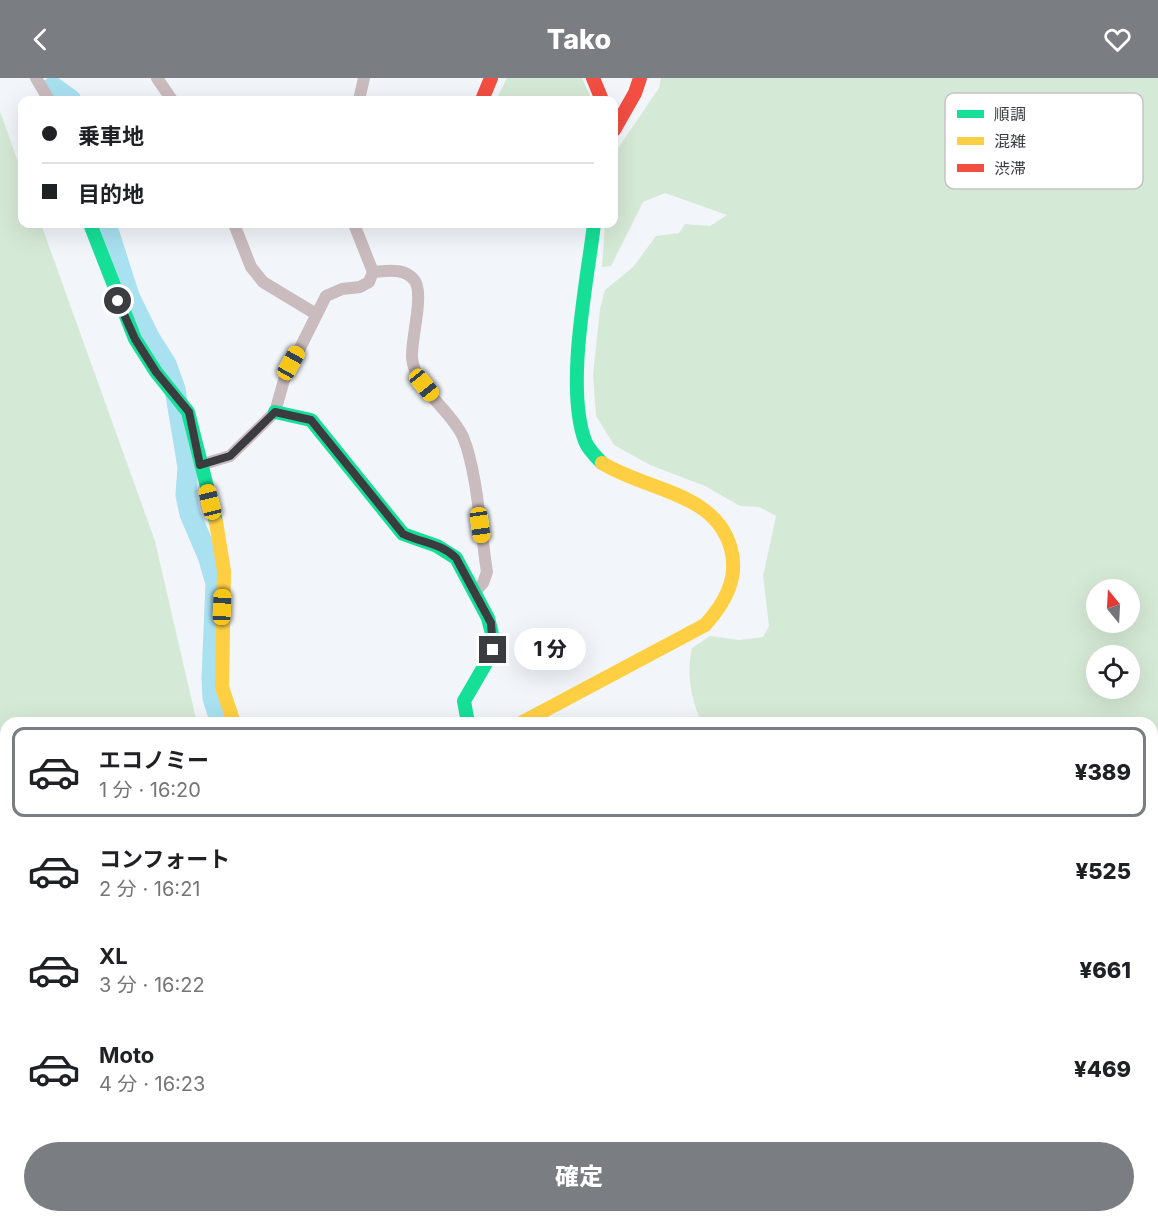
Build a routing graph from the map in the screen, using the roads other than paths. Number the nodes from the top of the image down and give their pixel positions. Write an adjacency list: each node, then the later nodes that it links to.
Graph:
1 (36, 78): 7 (street)
2 (157, 78): 8 (street)
3 (364, 78): 9 (street)
4 (491, 78): 10 (main road)
5 (593, 78): 11 (main road)
6 (640, 78): 12 (main road)
7 (47, 96)
8 (169, 96)
9 (360, 96)
10 (484, 96)
11 (600, 96)
12 (618, 124)
13 (91, 228): 20 (main road)
14 (236, 228): 18 (street)
15 (356, 228): 17 (street)
16 (594, 228): 24 (main road)
17 (373, 273): 18 (street); 21 (street)
18 (316, 314): 19 (street)
19 (275, 412): 20 (street); 21 (main road)
20 (200, 465): 22 (main road)
21 (474, 593): 23 (main road)
22 (232, 717)
23 (467, 717)
24 (532, 717)

